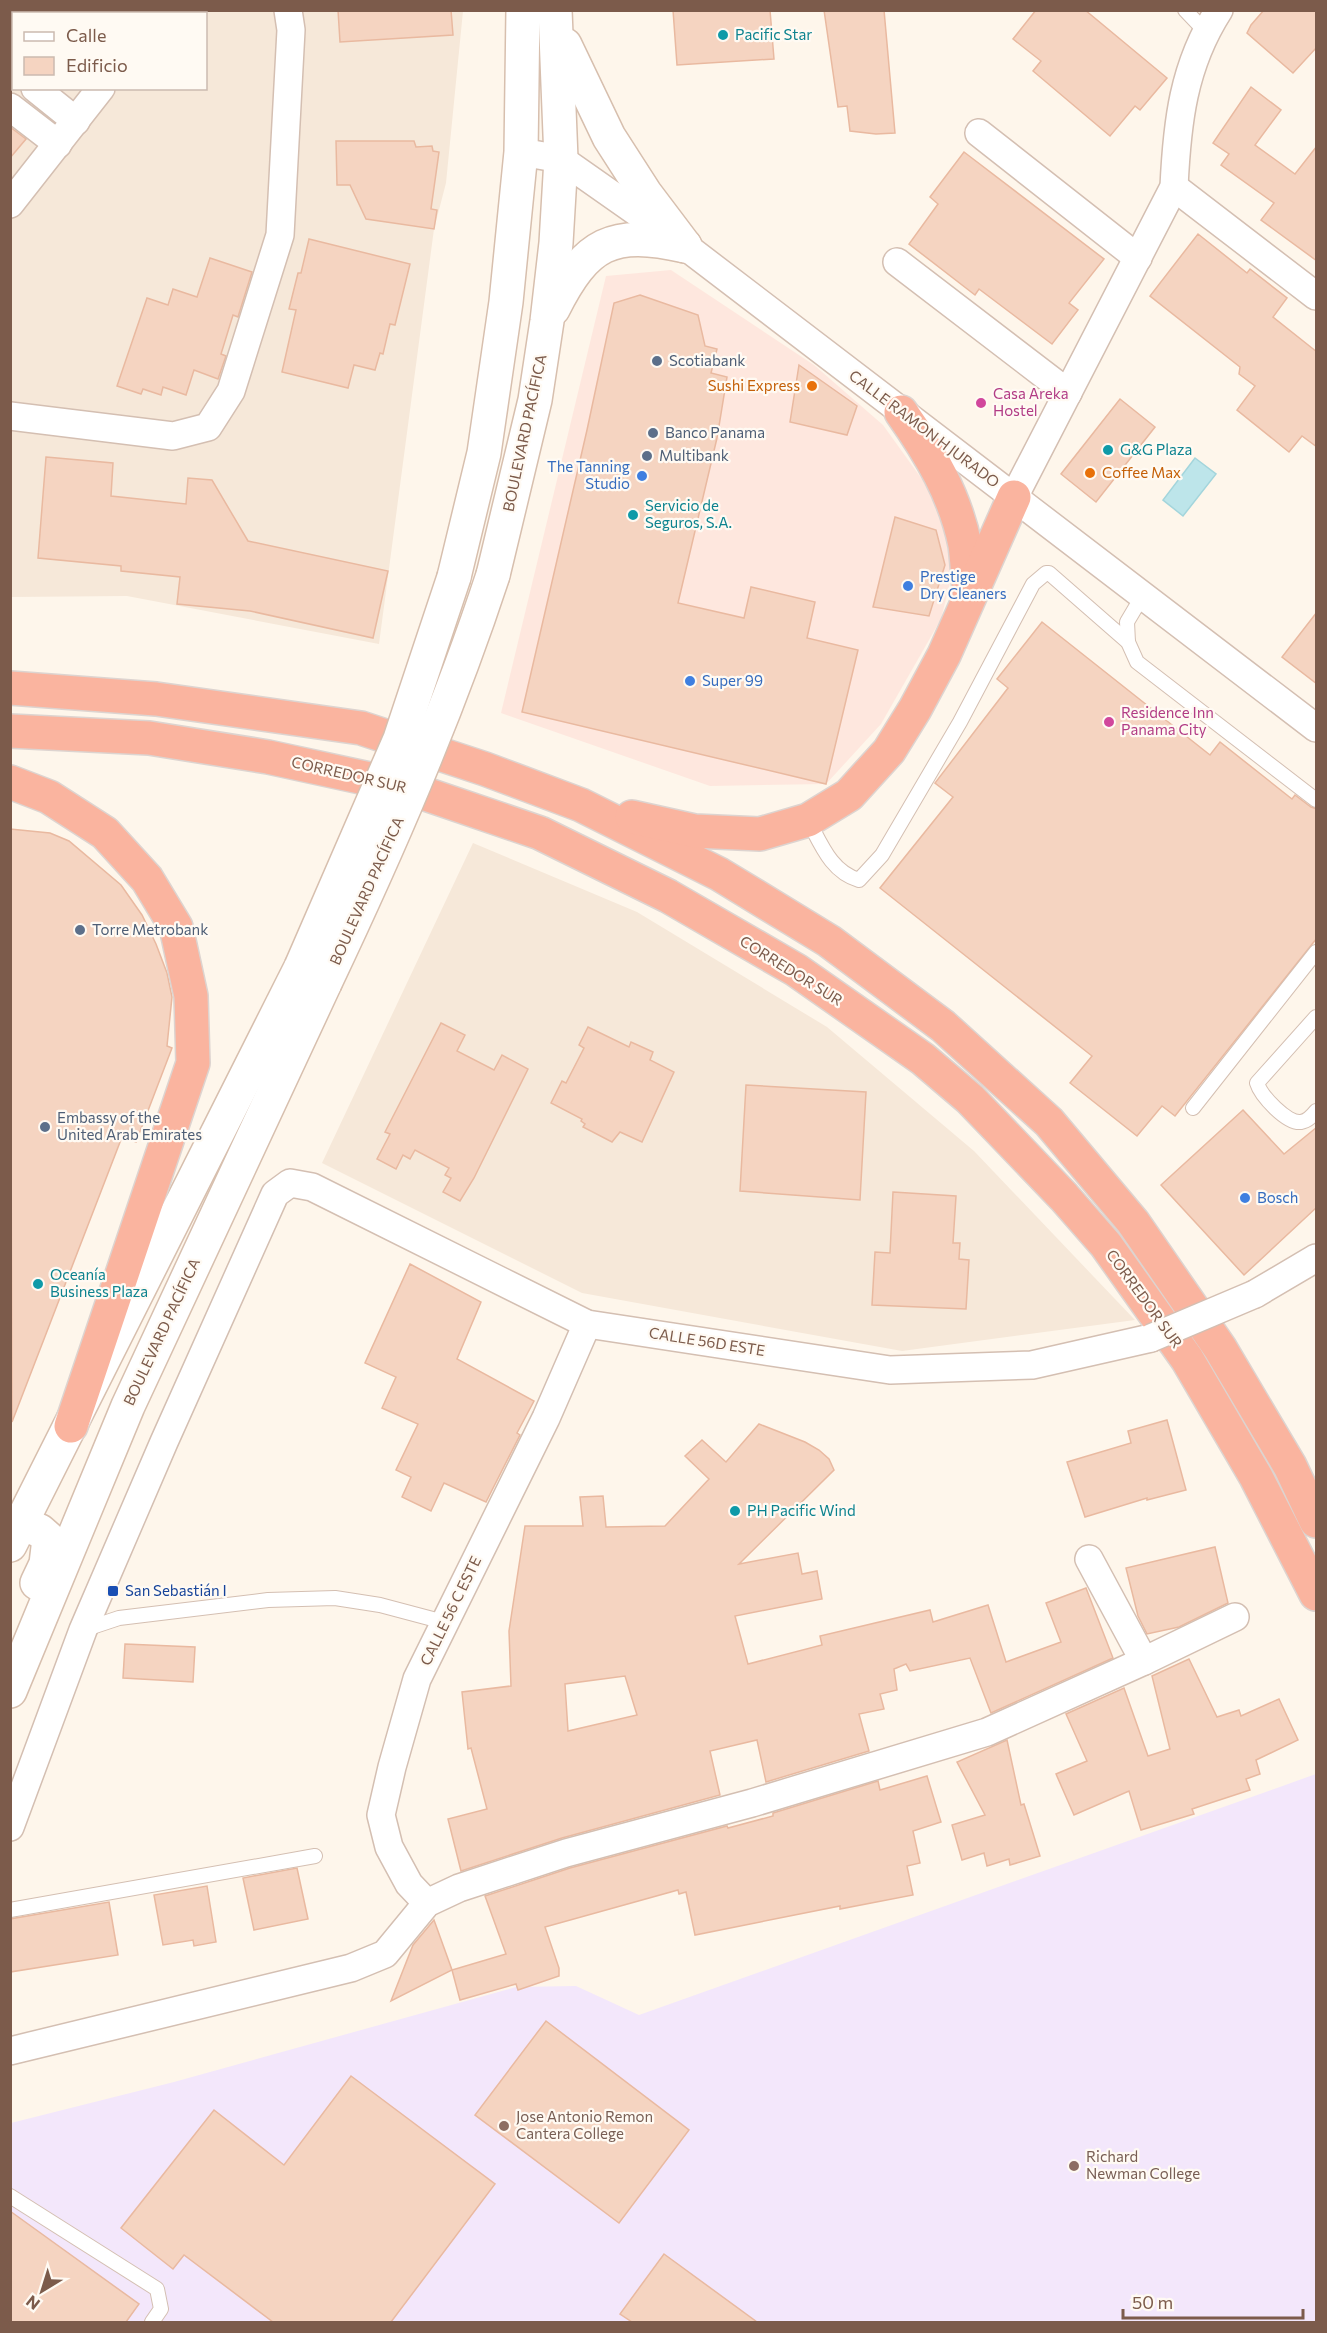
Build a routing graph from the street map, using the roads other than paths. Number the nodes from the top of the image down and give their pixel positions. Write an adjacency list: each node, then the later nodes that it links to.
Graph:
1 (288, 10): 23 (street)
2 (523, 10): 12 (street, BOULEVARD PACÍFICA)
3 (1185, 10): 5 (lane)
4 (556, 19): 13 (street, BOULEVARD PACÍFICA); 16 (street)
5 (1212, 21): 14 (street)
6 (37, 90): 9 (street)
7 (99, 90): 9 (street)
8 (10, 106): 11 (street)
9 (76, 121): 11 (street)
10 (980, 133): 17 (street)
11 (58, 144): 15 (street)
12 (521, 152): 13 (street, CALLE RAMON H JURADO); 36 (street, BOULEVARD PACÍFICA, bridge)
13 (561, 159): 16 (street, CALLE RAMON H JURADO); 20 (street, BOULEVARD PACÍFICA)
14 (1174, 187): 17 (street); 19 (street)
15 (10, 204)
16 (685, 246): 20 (street); 22 (street, CALLE RAMON H JURADO)
17 (1138, 258): 21 (street)
18 (897, 261): 21 (street)
19 (1317, 296)
20 (547, 321): 36 (street, BOULEVARD PACÍFICA, bridge)
21 (1068, 393): 24 (street)
22 (901, 412): 24 (street, CALLE RAMON H JURADO); 25 (highway)
23 (10, 416)
24 (1014, 497): 25 (highway); 26 (street, CALLE RAMON H JURADO)
25 (969, 594): 34 (highway)
26 (1143, 594): 27 (lane); 29 (street, CALLE RAMON H JURADO)
27 (1128, 642): 32 (lane); 34 (lane)
28 (10, 688): 33 (highway)
29 (1317, 728)
30 (10, 731): 46 (highway, CORREDOR SUR)
31 (10, 782): 42 (highway)
32 (1317, 800)
33 (581, 805): 34 (highway); 43 (highway)
34 (808, 820)
35 (1317, 952): 38 (lane)
36 (313, 975): 42 (street, BOULEVARD PACÍFICA); 52 (street, BOULEVARD PACÍFICA)
37 (1317, 1017): 39 (lane)
38 (1193, 1108)
39 (1317, 1111)
40 (1317, 1258): 41 (street, CALLE 56D ESTE, bridge)
41 (587, 1323): 48 (street, CALLE 56 C ESTE); 49 (street, CALLE 56D ESTE)
42 (71, 1426): 44 (street, BOULEVARD PACÍFICA)
43 (1317, 1521)
44 (14, 1529): 50 (street)
45 (1089, 1559): 51 (street)
46 (1317, 1594)
47 (1235, 1617): 51 (street)
48 (444, 1622): 49 (lane); 55 (street, CALLE 56 C ESTE)
49 (84, 1630): 53 (street)
50 (10, 1641)
51 (1144, 1661): 55 (street)
52 (12, 1675)
53 (10, 1827)
54 (315, 1856): 56 (lane)
55 (427, 1903): 57 (street)
56 (10, 1910)
57 (10, 2051)
58 (10, 2196): 59 (lane)
59 (152, 2322)

